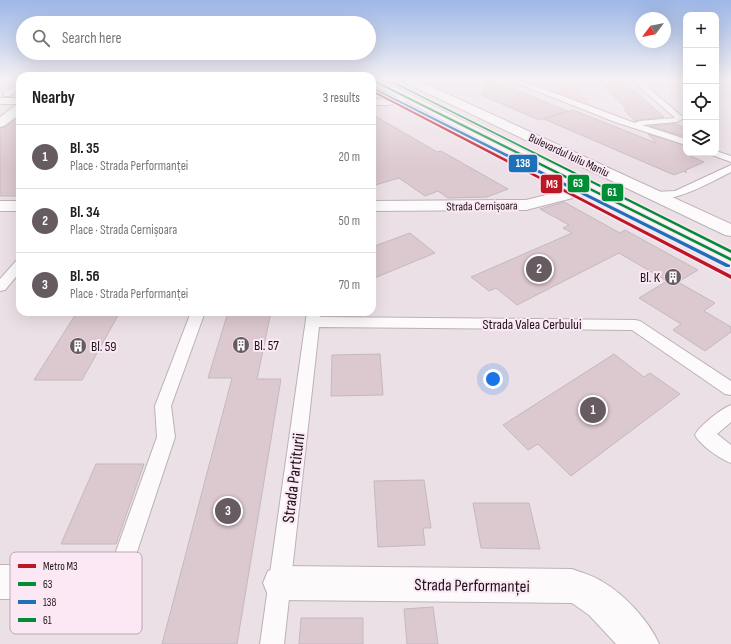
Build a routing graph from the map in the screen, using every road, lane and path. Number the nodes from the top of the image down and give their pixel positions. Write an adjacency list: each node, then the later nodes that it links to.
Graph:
1 (430, 109): 12 (main road, Bulevardul Iuliu Maniu)
2 (471, 109): 13 (main road, Bulevardul Iuliu Maniu)
3 (591, 109): 7 (lane)
4 (669, 109): 7 (lane)
5 (16, 111): 6 (main road)
6 (0, 123)
7 (631, 124): 8 (lane)
8 (683, 141)
9 (719, 154): 10 (lane)
10 (731, 159)
11 (731, 168): 13 (lane)
12 (590, 189): 16 (main road, Strada Cernișoara); 17 (main road, Bulevardul Iuliu Maniu)
13 (655, 195): 17 (main road); 18 (main road, Bulevardul Iuliu Maniu)
14 (0, 206): 15 (main road)
15 (16, 206)
16 (376, 206)
17 (628, 208): 19 (main road, Bulevardul Iuliu Maniu)
18 (731, 231)
19 (731, 260)
20 (16, 269): 21 (lane)
21 (0, 287)
22 (197, 316): 27 (lane)
23 (314, 317): 24 (lane, Strada Valea Cerbului); 28 (lane, Strada Partiturii)
24 (731, 389)
25 (731, 412): 26 (lane)
26 (731, 455)
27 (126, 552)
28 (280, 583): 29 (lane, Strada Partiturii); 30 (main road, Strada Performanței)
29 (272, 644)
30 (640, 644)

